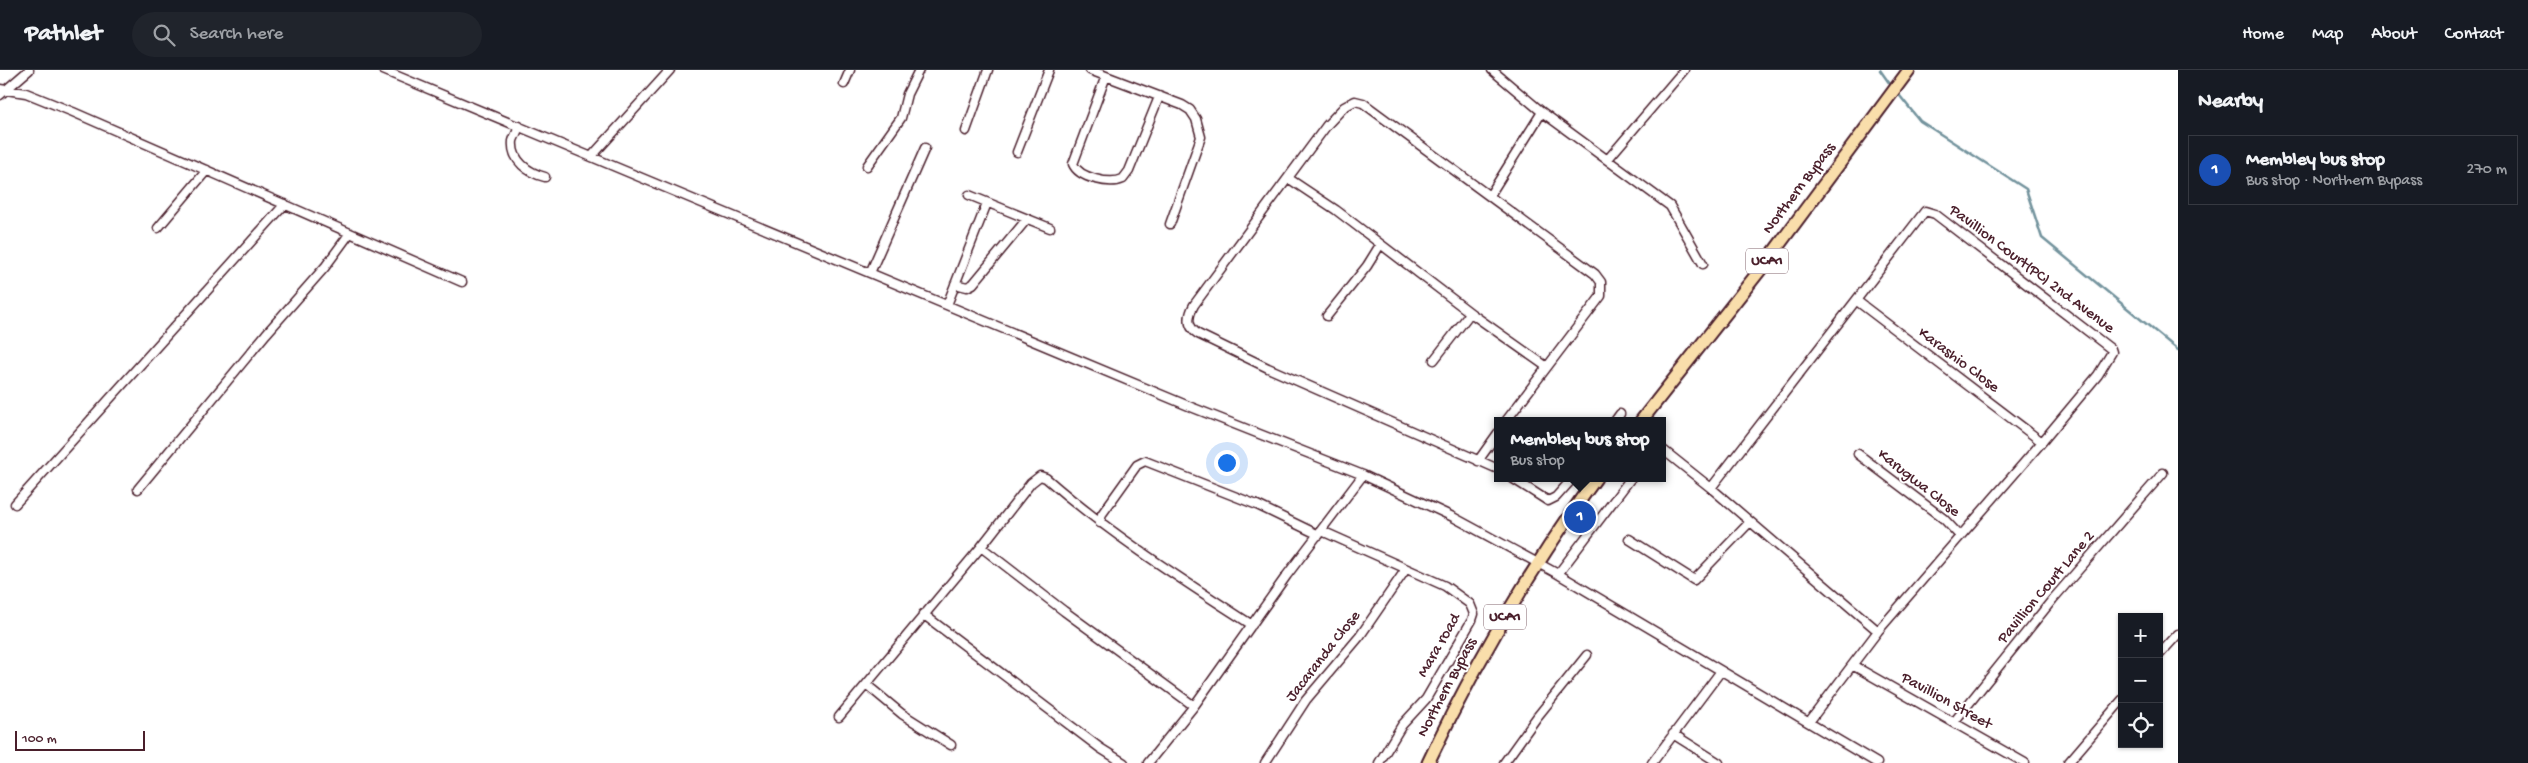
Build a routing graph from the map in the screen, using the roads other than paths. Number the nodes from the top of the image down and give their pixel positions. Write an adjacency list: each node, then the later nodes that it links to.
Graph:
1 (29, 70): 14 (street)
2 (383, 70): 17 (street)
3 (670, 70): 21 (street)
4 (850, 70): 13 (street)
5 (920, 70): 23 (street)
6 (988, 70): 18 (street)
7 (1049, 70): 20 (street)
8 (1090, 70): 12 (street)
9 (1492, 70): 16 (street)
10 (1684, 70): 22 (street)
11 (1909, 70): 48 (main road, Northern Bypass / UCA1)
12 (1106, 76): 15 (street); 15 (street)
13 (844, 84)
14 (2, 91): 24 (street)
15 (1159, 97): 32 (street)
16 (1542, 112): 22 (street); 28 (street)
17 (519, 126): 21 (street); 25 (street)
18 (966, 130)
19 (925, 148): 38 (street)
20 (1017, 152)
21 (592, 156): 38 (street)
22 (1608, 159): 37 (street)
23 (867, 166)
24 (207, 170): 30 (street); 33 (street)
25 (546, 177)
26 (1288, 178): 28 (street); 36 (street); 53 (street)
27 (970, 195): 29 (street)
28 (1490, 195): 46 (street)
29 (987, 203): 31 (street); 40 (street)
30 (285, 204): 35 (street); 63 (street)
31 (1027, 219): 34 (street); 40 (street)
32 (1170, 224)
33 (158, 228)
34 (1050, 228)
35 (350, 233): 39 (street); 62 (street)
36 (1380, 245): 43 (street); 44 (street)
37 (1703, 264)
38 (870, 273): 42 (street)
39 (462, 282)
40 (955, 284): 42 (street)
41 (1857, 300): 50 (street, Karashio Close); 50 (street, Pavillion Court(PC) 2nd Avenue); 61 (street, Pavillion Court(PC) 2nd Avenue)
42 (947, 306): 56 (street)
43 (1472, 314): 45 (street); 46 (street)
44 (1327, 316)
45 (1434, 360)
46 (1547, 367): 47 (street)
47 (1509, 417)
48 (1644, 417)
49 (1494, 439): 53 (street)
50 (2042, 442): 67 (street, Pavillion Court(PC) 2nd Avenue)
51 (1666, 452): 61 (street)
52 (1858, 454): 67 (street, Karugwa Close)
53 (1478, 461): 54 (street)
54 (1494, 467)
55 (2163, 473): 86 (street, Pavillion Court Lane 2)
56 (1362, 475): 66 (street); 70 (street)
57 (1518, 482): 58 (street)
58 (1569, 482)
59 (1593, 482): 70 (main road, Northern Bypass / UCA1)
60 (1629, 482): 72 (street)
61 (1711, 488): 64 (street)
62 (138, 489)
63 (15, 504)
64 (1750, 522): 68 (street); 75 (street)
65 (1100, 523): 66 (street, Mara road); 69 (street); 74 (street)
66 (1320, 533): 71 (street, Mara road); 74 (street)
67 (1960, 536): 75 (street, Pavillion Court(PC) 2nd Avenue)
68 (1629, 539)
69 (981, 547): 73 (street); 83 (street)
70 (1538, 563): 72 (street); 93 (main road, Northern Bypass / UCA1)
71 (1406, 569): 91 (street, Jacaranda Close); 92 (street, Mara road)
72 (1558, 574): 80 (street)
73 (923, 614): 81 (street); 89 (street)
74 (1252, 625): 83 (street)
75 (1878, 631): 79 (street, Pavillion Court(PC) 2nd Avenue)
76 (2178, 634): 77 (street)
77 (2163, 651)
78 (1587, 655): 94 (street)
79 (1854, 666): 85 (street, Pavillion Court(PC) 2nd Avenue); 86 (street, Pavillion Street)
80 (1722, 671): 85 (street); 87 (street)
81 (867, 685): 84 (street); 88 (street)
82 (2119, 703): 99 (street)
83 (1194, 706): 90 (street)
84 (839, 717)
85 (1809, 722): 97 (street)
86 (1954, 722): 98 (street, Pavillion Street)
87 (1673, 734): 95 (street); 96 (street)
88 (951, 746)
89 (1124, 763)
90 (1148, 763)
91 (1265, 763)
92 (1378, 763)
93 (1428, 763)
94 (1504, 763)
95 (1652, 763)
96 (1719, 763)
97 (1877, 763)
98 (2026, 763)
99 (2068, 763)

